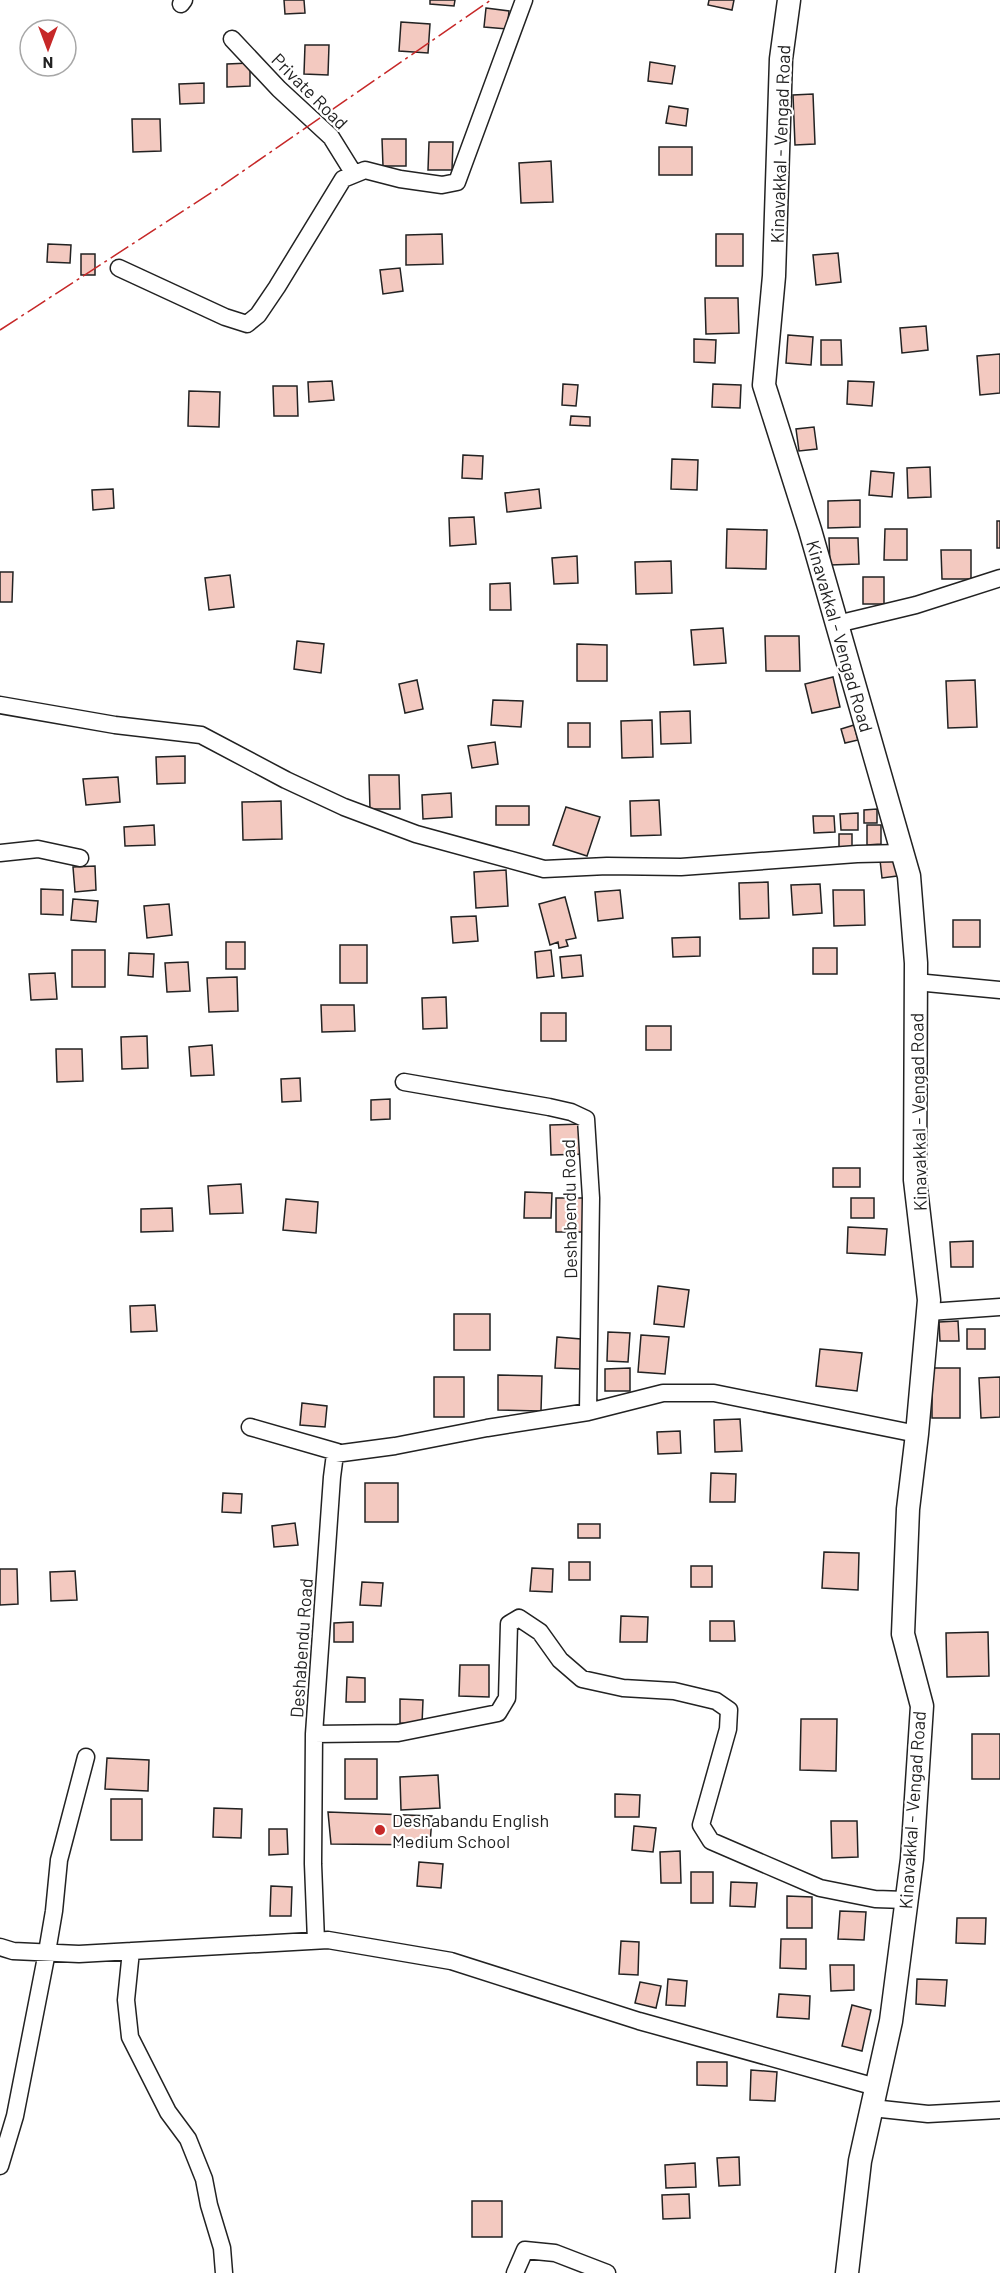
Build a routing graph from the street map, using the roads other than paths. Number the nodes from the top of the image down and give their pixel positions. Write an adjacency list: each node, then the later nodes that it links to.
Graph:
1 (524, 0): 4 (street)
2 (789, 0): 7 (main road, Kinavakkal - Vengad Road)
3 (232, 39): 4 (street, Private Road)
4 (354, 174): 5 (street)
5 (119, 268)
6 (1000, 578): 7 (street)
7 (837, 624): 10 (main road, Kinavakkal - Vengad Road)
8 (0, 705): 10 (street)
9 (0, 853): 11 (street)
10 (902, 853): 12 (main road, Kinavakkal - Vengad Road)
11 (80, 858)
12 (916, 982): 13 (street); 16 (main road, Kinavakkal - Vengad Road)
13 (1000, 990)
14 (404, 1082): 17 (street, Deshabendu Road)
15 (1000, 1306): 16 (street)
16 (929, 1312): 19 (main road, Kinavakkal - Vengad Road)
17 (588, 1412): 19 (street); 20 (street)
18 (250, 1427): 20 (street)
19 (917, 1434): 23 (main road, Kinavakkal - Vengad Road)
20 (337, 1452): 21 (street, Deshabendu Road)
21 (314, 1734): 23 (street, Deshabendu Road); 24 (street)
22 (86, 1757): 27 (street)
23 (906, 1900): 28 (main road, Kinavakkal - Vengad Road)
24 (316, 1941): 26 (street); 28 (street)
25 (0, 1947): 27 (street)
26 (131, 1951): 27 (street); 31 (street)
27 (47, 1952): 30 (street)
28 (874, 2098): 29 (street); 34 (main road, Kinavakkal - Vengad Road)
29 (1000, 2110)
30 (0, 2166)
31 (224, 2273)
32 (515, 2273): 33 (street)
33 (607, 2273)
34 (847, 2273)

